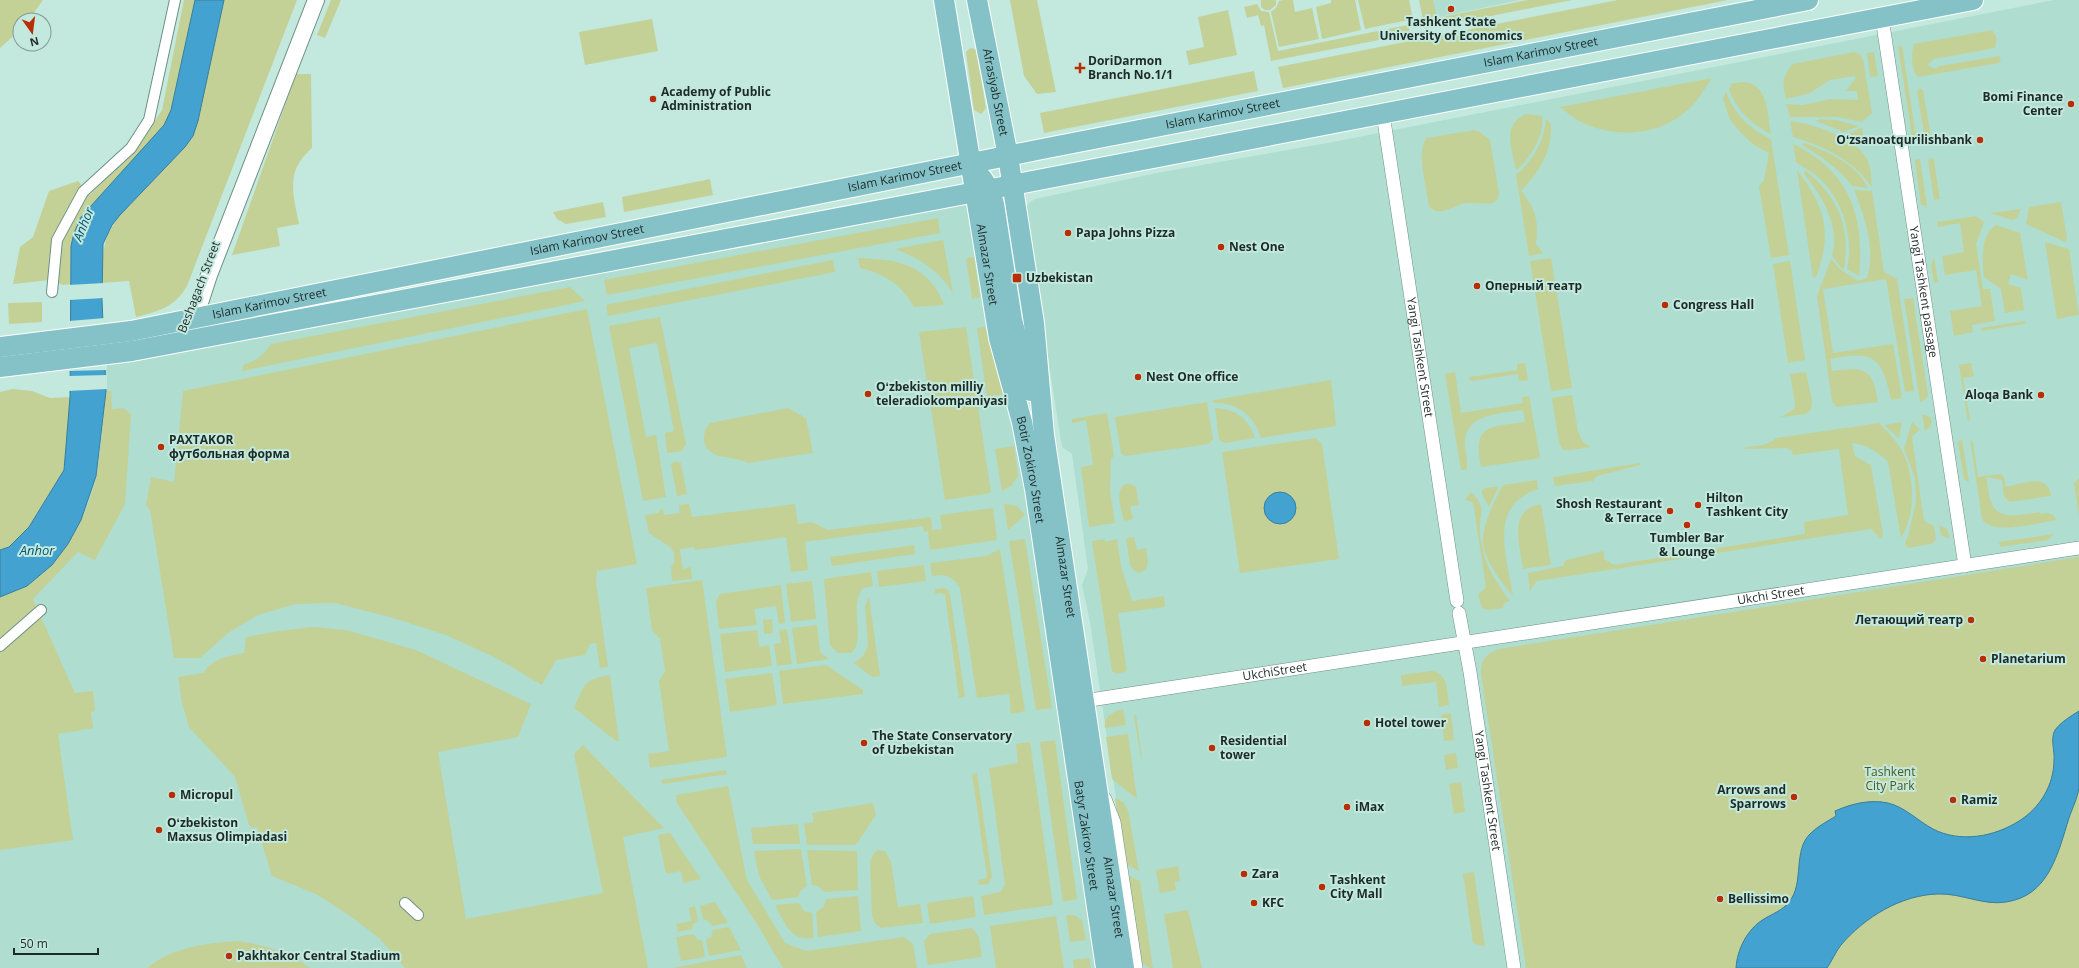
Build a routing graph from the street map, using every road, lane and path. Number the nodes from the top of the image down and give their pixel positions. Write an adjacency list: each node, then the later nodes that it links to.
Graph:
1 (175, 0): 22 (street)
2 (311, 0): 23 (street, Beshagach Street)
3 (316, 0): 23 (street, Beshagach Street)
4 (944, 0): 15 (main road)
5 (977, 0): 14 (main road, Afrasiyab Street)
6 (1808, 0): 8 (main road, Islam Karimov Street)
7 (1973, 0): 9 (main road)
8 (1782, 5): 10 (main road); 11 (main road, Islam Karimov Street)
9 (1882, 18): 10 (main road); 30 (street, Yangi Tashkent passage)
10 (1789, 35): 12 (main road)
11 (1495, 61): 12 (main road); 14 (main road, Islam Karimov Street)
12 (1502, 91): 13 (main road)
13 (1383, 114): 16 (main road); 32 (street, Yangi Tashkent Street)
14 (1008, 156): 15 (main road, Islam Karimov Street); 16 (main road, Afrasiyab Street)
15 (972, 163): 17 (main road); 18 (main road, Islam Karimov Street)
16 (1012, 185): 17 (main road); 28 (main road, Almazar Street)
17 (982, 190): 19 (main road, Islam Karimov Street); 24 (main road, Almazar Street); 28 (main road)
18 (678, 222): 19 (main road); 20 (main road, Islam Karimov Street)
19 (682, 247): 21 (main road, Islam Karimov Street)
20 (465, 264): 21 (main road); 23 (main road, Islam Karimov Street)
21 (469, 287): 25 (main road, Islam Karimov Street)
22 (52, 292)
23 (190, 319): 25 (street, Beshagach Street); 26 (main road, Islam Karimov Street)
24 (999, 338): 34 (main road, Botir Zokirov Street)
25 (178, 342): 27 (main road, Islam Karimov Street)
26 (0, 347)
27 (0, 367)
28 (1044, 435): 34 (main road, Almazar Street)
29 (2079, 548): 30 (street, Ukchi Street)
30 (1965, 566): 32 (street, Ukchi Street)
31 (40, 610): 33 (street)
32 (1464, 643): 34 (street, UkchiStreet); 42 (street, Yangi Tashkent Street)
33 (0, 646)
34 (1070, 703): 35 (main road, Almazar Street); 38 (street); 39 (main road, Batyr Zakirov Street)
35 (1097, 779): 40 (main road, Almazar Street); 41 (street)
36 (405, 903): 37 (street)
37 (418, 915)
38 (1097, 968)
39 (1106, 968)
40 (1124, 968)
41 (1136, 968)
42 (1514, 968)

